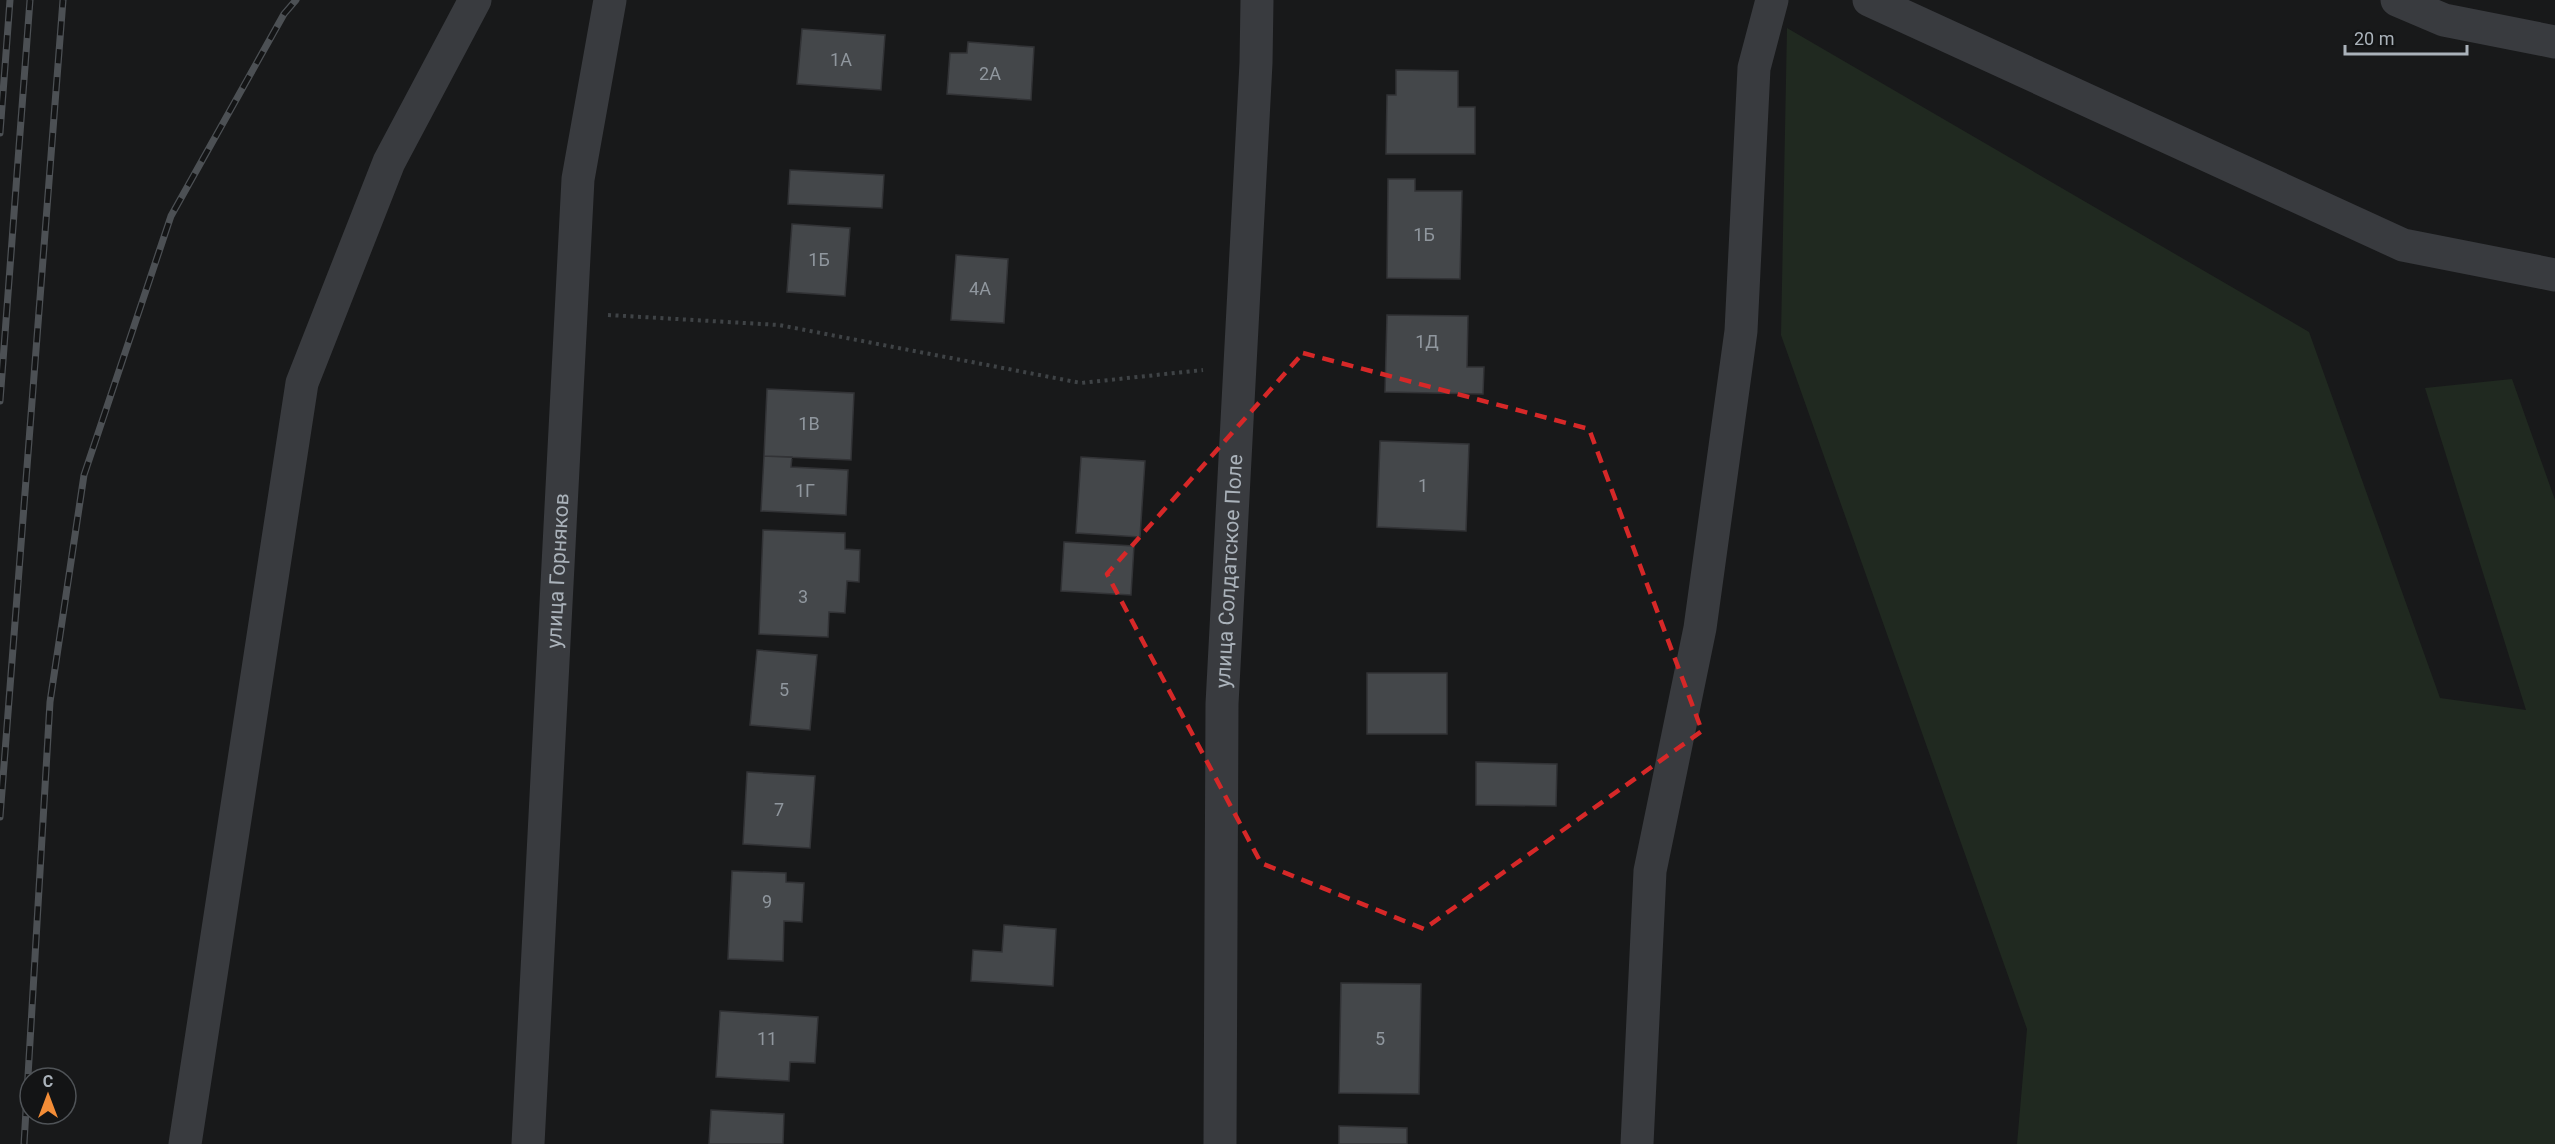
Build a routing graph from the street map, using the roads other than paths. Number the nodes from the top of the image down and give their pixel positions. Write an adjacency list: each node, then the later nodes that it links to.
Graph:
1 (475, 0): 9 (street)
2 (610, 0): 10 (street, улица Горняков)
3 (1257, 0): 11 (street, улица Солдатское Поле)
4 (1772, 0): 12 (street)
5 (1869, 0): 8 (street)
6 (2397, 0): 7 (street)
7 (2555, 42)
8 (2555, 275)
9 (186, 1144)
10 (528, 1144)
11 (1220, 1144)
12 (1638, 1144)

